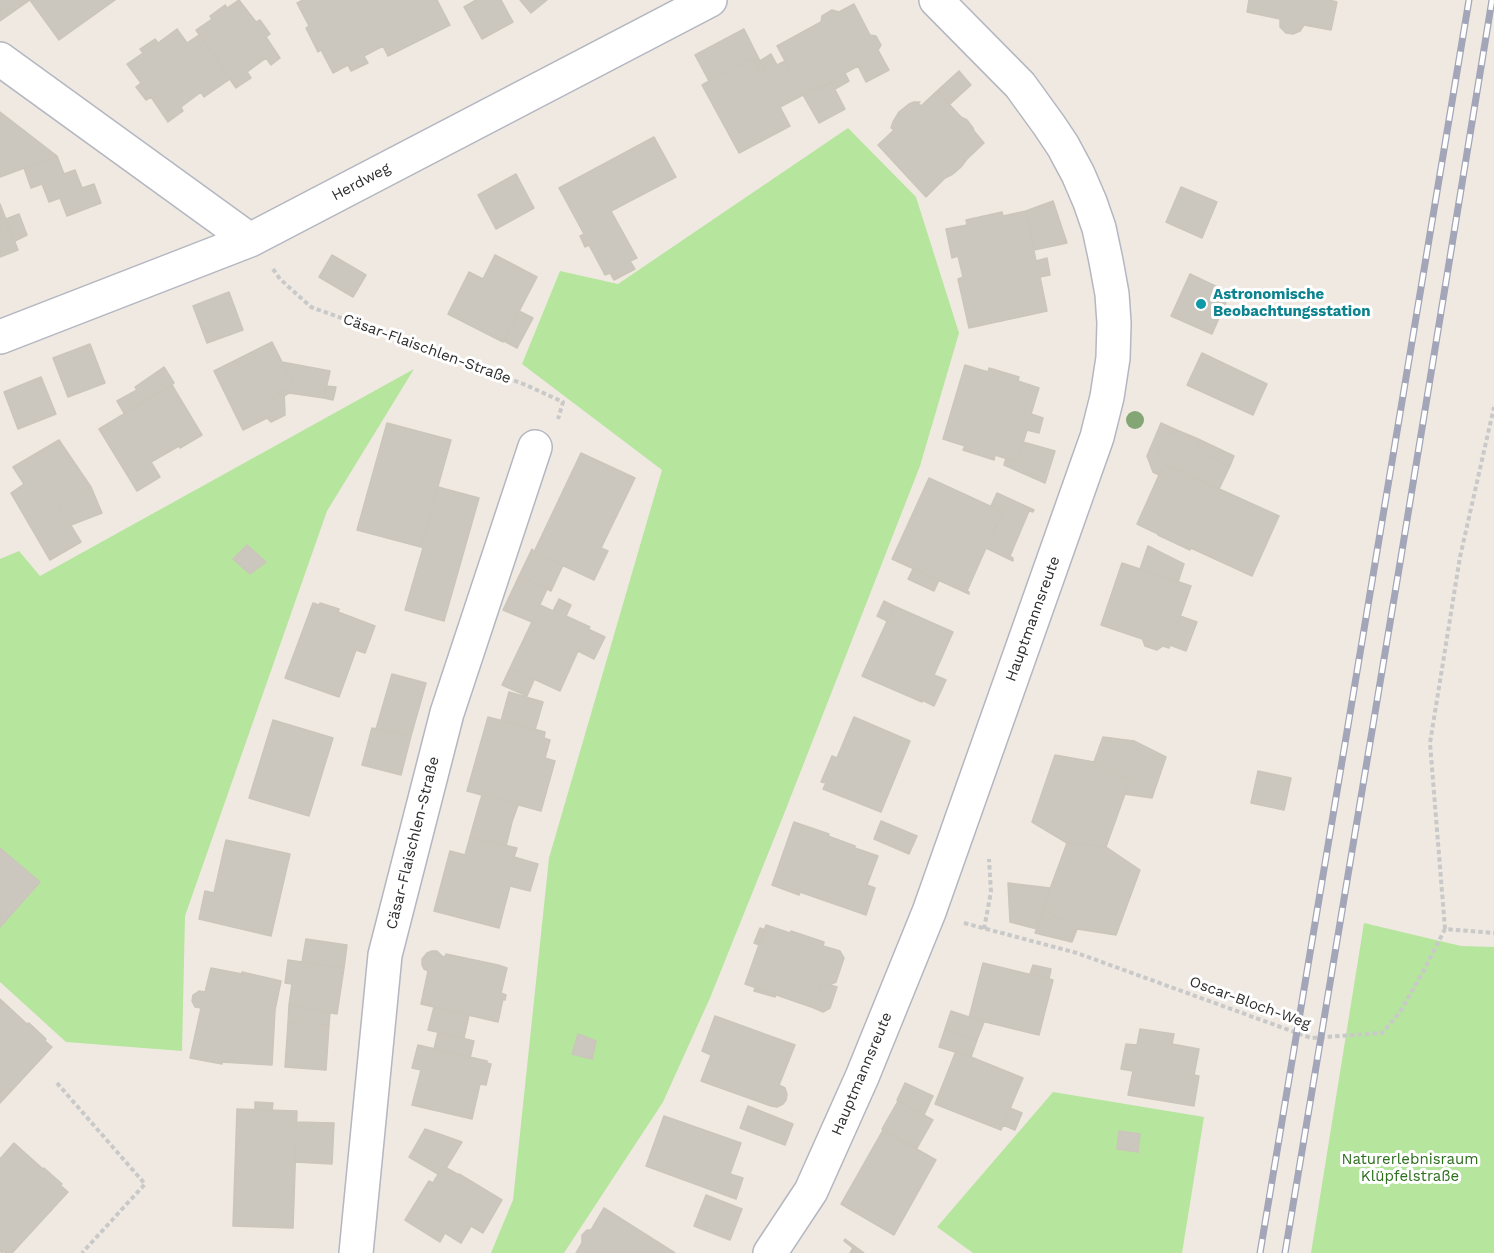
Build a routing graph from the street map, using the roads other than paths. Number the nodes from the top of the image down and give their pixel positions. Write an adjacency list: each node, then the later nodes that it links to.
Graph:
1 (710, 0): 4 (street, Herdweg)
2 (936, 0): 8 (street, Hauptmannsreute)
3 (0, 59): 4 (street)
4 (250, 240): 5 (street, Herdweg)
5 (0, 337)
6 (535, 447): 7 (street, Cäsar-Flaischlen-Straße)
7 (356, 1253)
8 (770, 1253)

